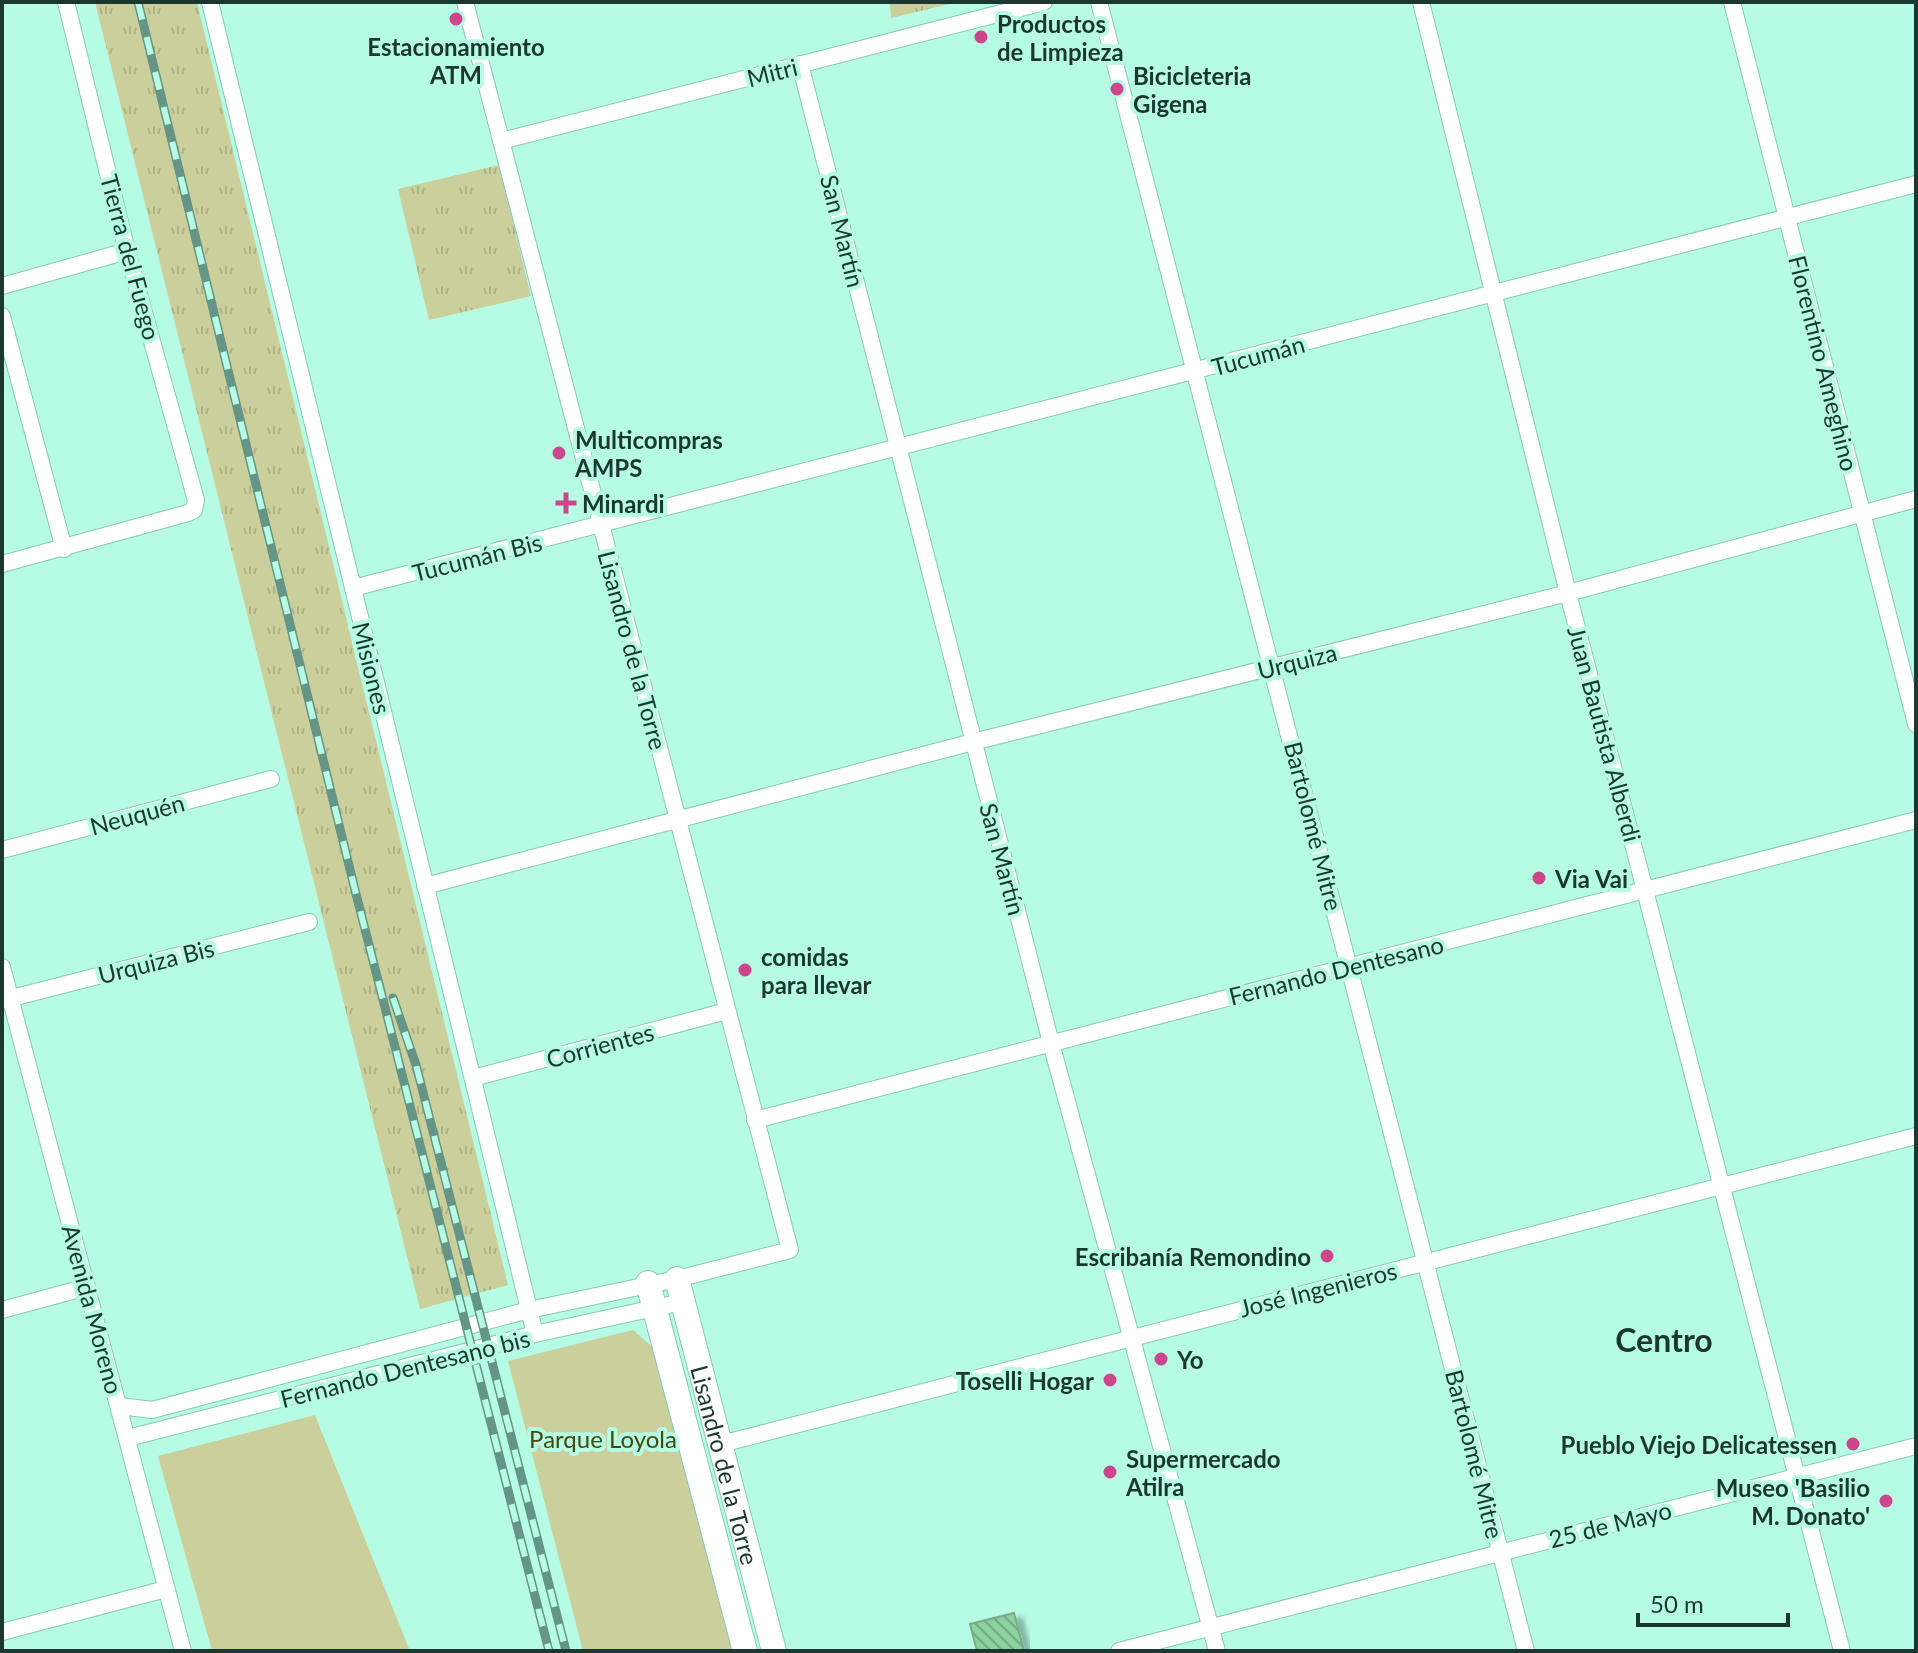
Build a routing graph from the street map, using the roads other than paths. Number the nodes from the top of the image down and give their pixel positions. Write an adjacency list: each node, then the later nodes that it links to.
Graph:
1 (66, 2): 12 (street, Tierra del Fuego)
2 (210, 2): 23 (street, Misiones)
3 (465, 2): 9 (street, Lisandro de la Torre)
4 (1044, 2): 8 (street, Mitri)
5 (1099, 2): 16 (street, Bartolomé Mitre)
6 (1421, 2): 14 (street, Juan Bautista Alberdi)
7 (1732, 2): 11 (street, Florentino Ameghino)
8 (800, 64): 9 (street, Mitri); 17 (street, San Martín)
9 (501, 141): 20 (street, Lisandro de la Torre)
10 (1916, 184): 11 (street, Tucumán)
11 (1788, 218): 14 (street, Tucumán); 19 (street, Florentino Ameghino)
12 (127, 251): 13 (street); 21 (street, Tierra del Fuego)
13 (2, 286)
14 (1493, 293): 16 (street, Tucumán); 24 (street, Juan Bautista Alberdi)
15 (2, 316): 21 (street)
16 (1193, 372): 17 (street, Tucumán); 25 (street, Bartolomé Mitre)
17 (898, 448): 20 (street, Tucumán); 27 (street, San Martín)
18 (1916, 499): 19 (street, Urquiza)
19 (1863, 513): 24 (street, Urquiza); 26 (street, Florentino Ameghino)
20 (601, 527): 23 (street, Tucumán Bis); 30 (street, Lisandro de la Torre)
21 (64, 549): 22 (street)
22 (2, 564)
23 (353, 588): 32 (street, Misiones)
24 (1568, 593): 25 (street, Urquiza); 33 (street, Juan Bautista Alberdi)
25 (1273, 667): 27 (street, Urquiza); 35 (street, Bartolomé Mitre)
26 (1916, 724)
27 (973, 742): 30 (street, Urquiza); 39 (street, San Martín)
28 (271, 779): 31 (street, Neuquén)
29 (1916, 820): 33 (street, Fernando Dentesano)
30 (678, 821): 32 (street); 38 (street, Lisandro de la Torre)
31 (2, 850)
32 (425, 886): 40 (street, Misiones)
33 (1646, 890): 35 (street, Fernando Dentesano); 43 (street, Juan Bautista Alberdi)
34 (309, 922): 37 (street, Urquiza Bis)
35 (1349, 966): 39 (street, Fernando Dentesano); 44 (street, Bartolomé Mitre)
36 (2, 967): 37 (street, Avenida Moreno)
37 (6, 999): 46 (street, Avenida Moreno)
38 (727, 1011): 40 (street, Corrientes); 41 (street, Lisandro de la Torre)
39 (1051, 1043): 41 (street, Fernando Dentesano); 52 (street, San Martín)
40 (473, 1078): 50 (street, Misiones)
41 (755, 1120): 47 (street, Lisandro de la Torre)
42 (1916, 1136): 43 (street, José Ingenieros)
43 (1724, 1184): 44 (street, José Ingenieros); 57 (street, Juan Bautista Alberdi)
44 (1426, 1261): 52 (street, José Ingenieros); 58 (street, Bartolomé Mitre)
45 (648, 1283): 47 (street); 48 (street, Lisandro de la Torre); 50 (street, Fernando Dentesano bis)
46 (87, 1287): 49 (street); 53 (street, Avenida Moreno)
47 (679, 1291): 48 (street, Fernando Dentesano bis); 55 (street, Lisandro de la Torre)
48 (655, 1307): 51 (street, Fernando Dentesano bis); 63 (street, Lisandro de la Torre)
49 (2, 1310)
50 (529, 1310): 51 (street, Misiones); 53 (street, Fernando Dentesano bis)
51 (535, 1334): 54 (street, Fernando Dentesano bis)
52 (1133, 1337): 55 (street, José Ingenieros); 60 (street, San Martín)
53 (120, 1406): 54 (street, Avenida Moreno)
54 (128, 1438): 59 (street, Avenida Moreno)
55 (721, 1444): 64 (street, Lisandro de la Torre)
56 (1916, 1446): 57 (street, 25 de Mayo)
57 (1798, 1476): 58 (street, 25 de Mayo); 68 (street, Juan Bautista Alberdi)
58 (1500, 1551): 60 (street, 25 de Mayo); 67 (street, Bartolomé Mitre)
59 (166, 1589): 61 (street); 62 (street, Avenida Moreno)
60 (1211, 1626): 65 (street, 25 de Mayo); 66 (street, San Martín)
61 (2, 1632)
62 (183, 1651)
63 (745, 1651)
64 (774, 1651)
65 (1119, 1651)
66 (1217, 1651)
67 (1526, 1651)
68 (1842, 1651)

